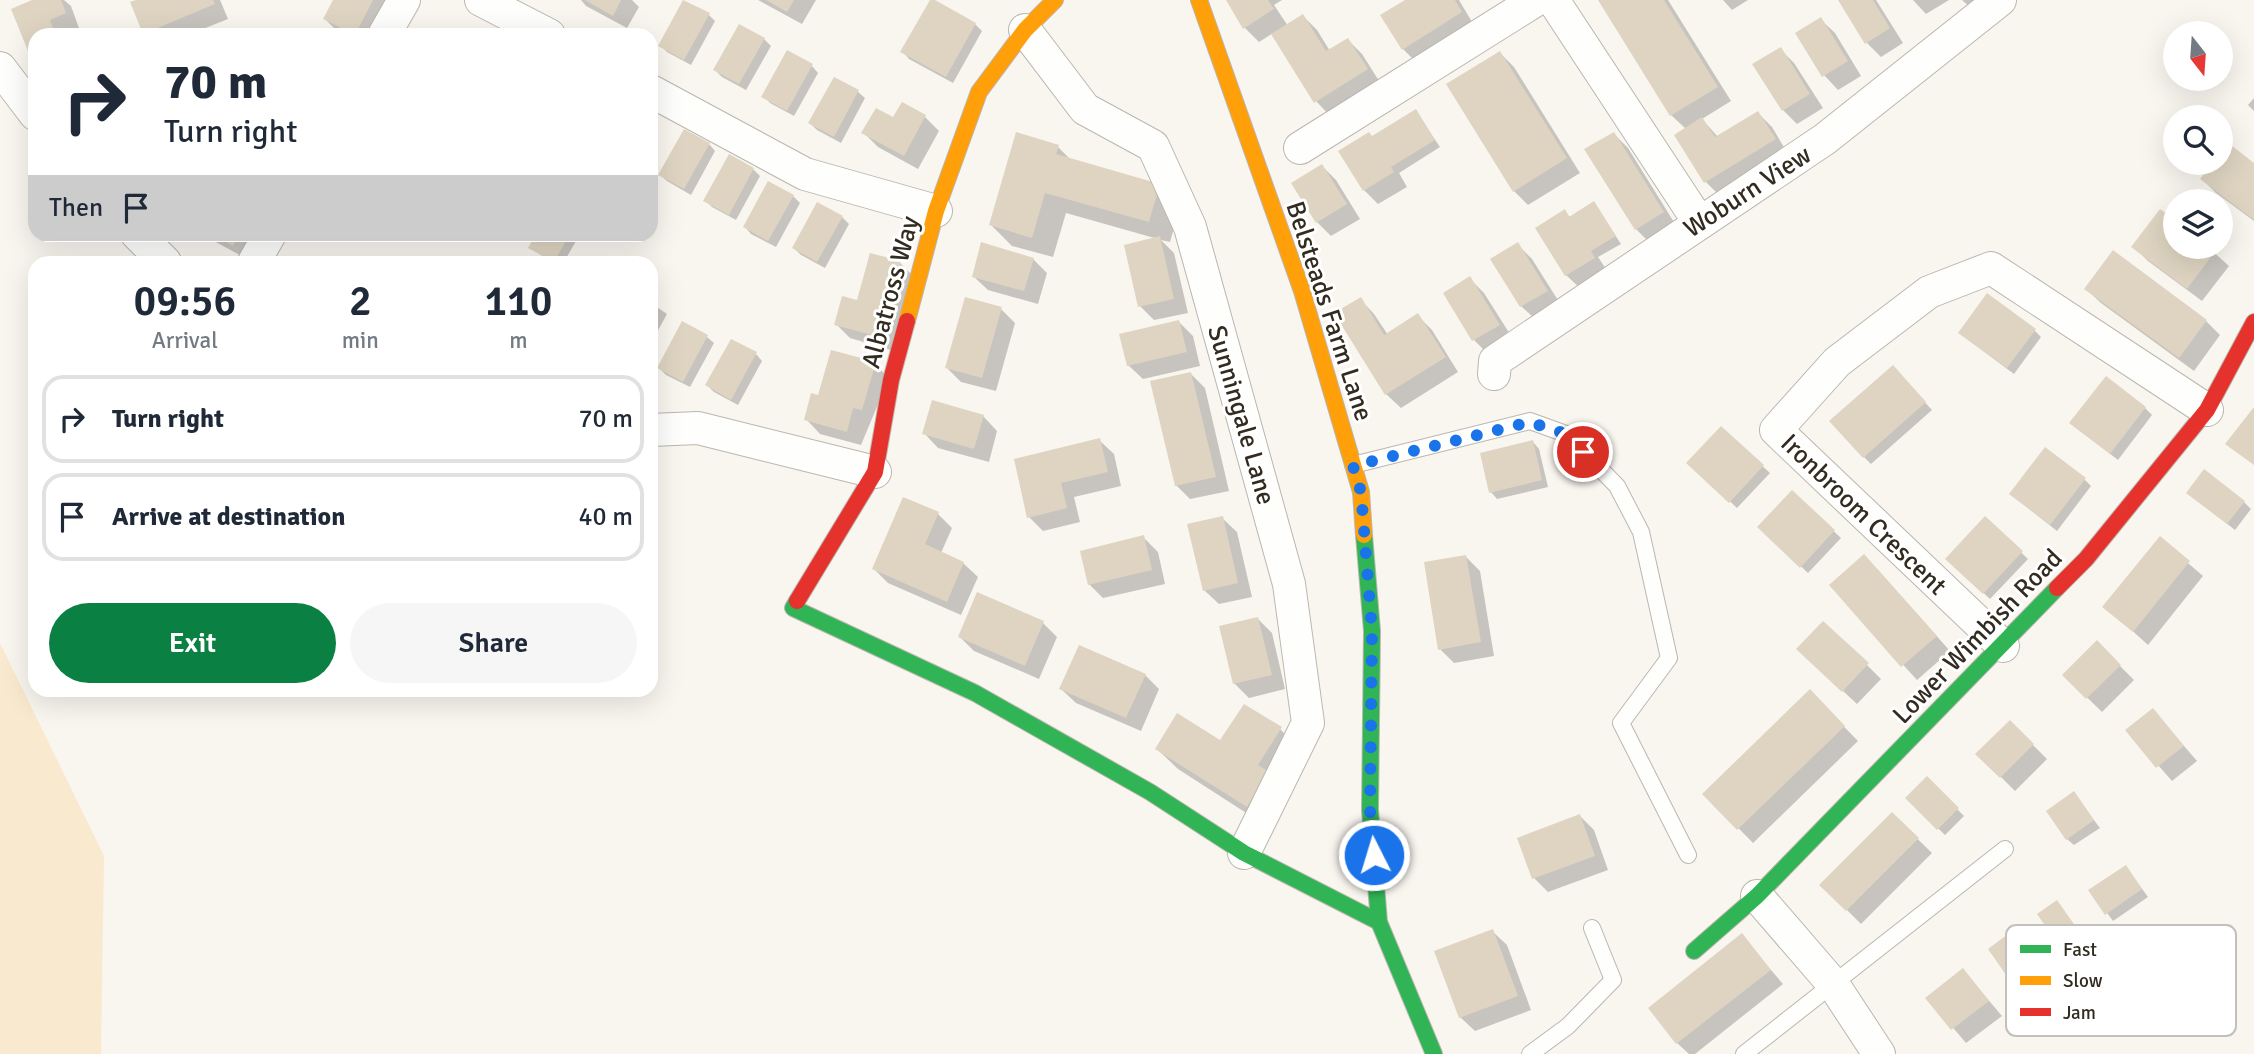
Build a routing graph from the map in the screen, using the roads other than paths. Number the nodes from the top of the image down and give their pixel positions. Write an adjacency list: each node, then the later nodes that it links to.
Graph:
1 (404, 0): 9 (street)
2 (1055, 0): 11 (street, Albatross Way)
3 (1199, 0): 24 (street, Belsteads Farm Lane)
4 (1536, 0): 8 (street)
5 (1553, 0): 17 (street)
6 (2000, 0): 17 (street, Woburn View)
7 (499, 4): 10 (street)
8 (1500, 9): 15 (street)
9 (388, 28)
10 (538, 28)
11 (1025, 30): 16 (street, Albatross Way); 28 (street, Sunningale Lane)
12 (0, 68): 14 (street)
13 (658, 94): 16 (street)
14 (28, 105)
15 (1300, 148)
16 (936, 211): 25 (street, Albatross Way)
17 (1699, 222): 21 (street, Woburn View)
18 (145, 242): 19 (street)
19 (159, 256)
20 (2254, 322): 22 (street, Lower Wimbish Road)
21 (1494, 374)
22 (2207, 410): 26 (street, Lower Wimbish Road); 26 (street, Ironbroom Crescent)
23 (658, 430): 25 (street)
24 (1353, 466): 29 (lane); 31 (street, Belsteads Farm Lane)
25 (875, 472): 28 (street, Albatross Way)
26 (2003, 646): 30 (street, Lower Wimbish Road)
27 (2005, 849): 34 (lane)
28 (1244, 853): 31 (street)
29 (1688, 855)
30 (1757, 896): 33 (street, Lower Wimbish Road); 34 (street)
31 (1379, 922): 35 (street, Belsteads Farm Lane)
32 (1592, 928): 36 (lane)
33 (1695, 951)
34 (1833, 984): 37 (lane); 38 (street)
35 (1434, 1054)
36 (1530, 1054)
37 (1744, 1054)
38 (1879, 1054)

